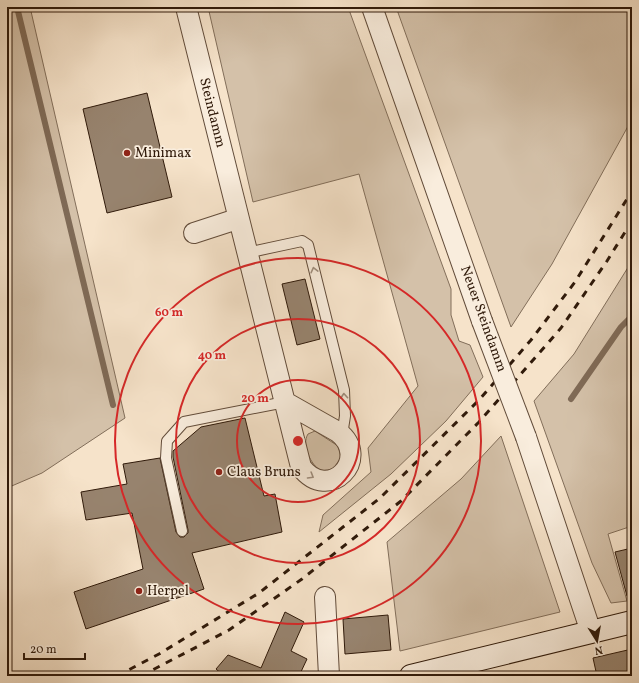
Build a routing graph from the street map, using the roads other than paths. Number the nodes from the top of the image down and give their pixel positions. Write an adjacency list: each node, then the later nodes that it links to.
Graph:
1 (186, 7): 3 (street, Steindamm)
2 (372, 7): 11 (street, Neuer Steindamm, bridge)
3 (238, 219): 4 (street); 5 (street, Steindamm)
4 (194, 233)
5 (246, 253): 6 (street, Steindamm); 7 (lane, one-way to 5)
6 (285, 402): 7 (street); 7 (street, Steindamm, one-way to 7); 8 (lane)
7 (342, 435)
8 (182, 531)
9 (325, 597): 12 (street)
10 (632, 622): 11 (street)
11 (591, 632): 13 (street)
12 (329, 676)
13 (411, 676)

